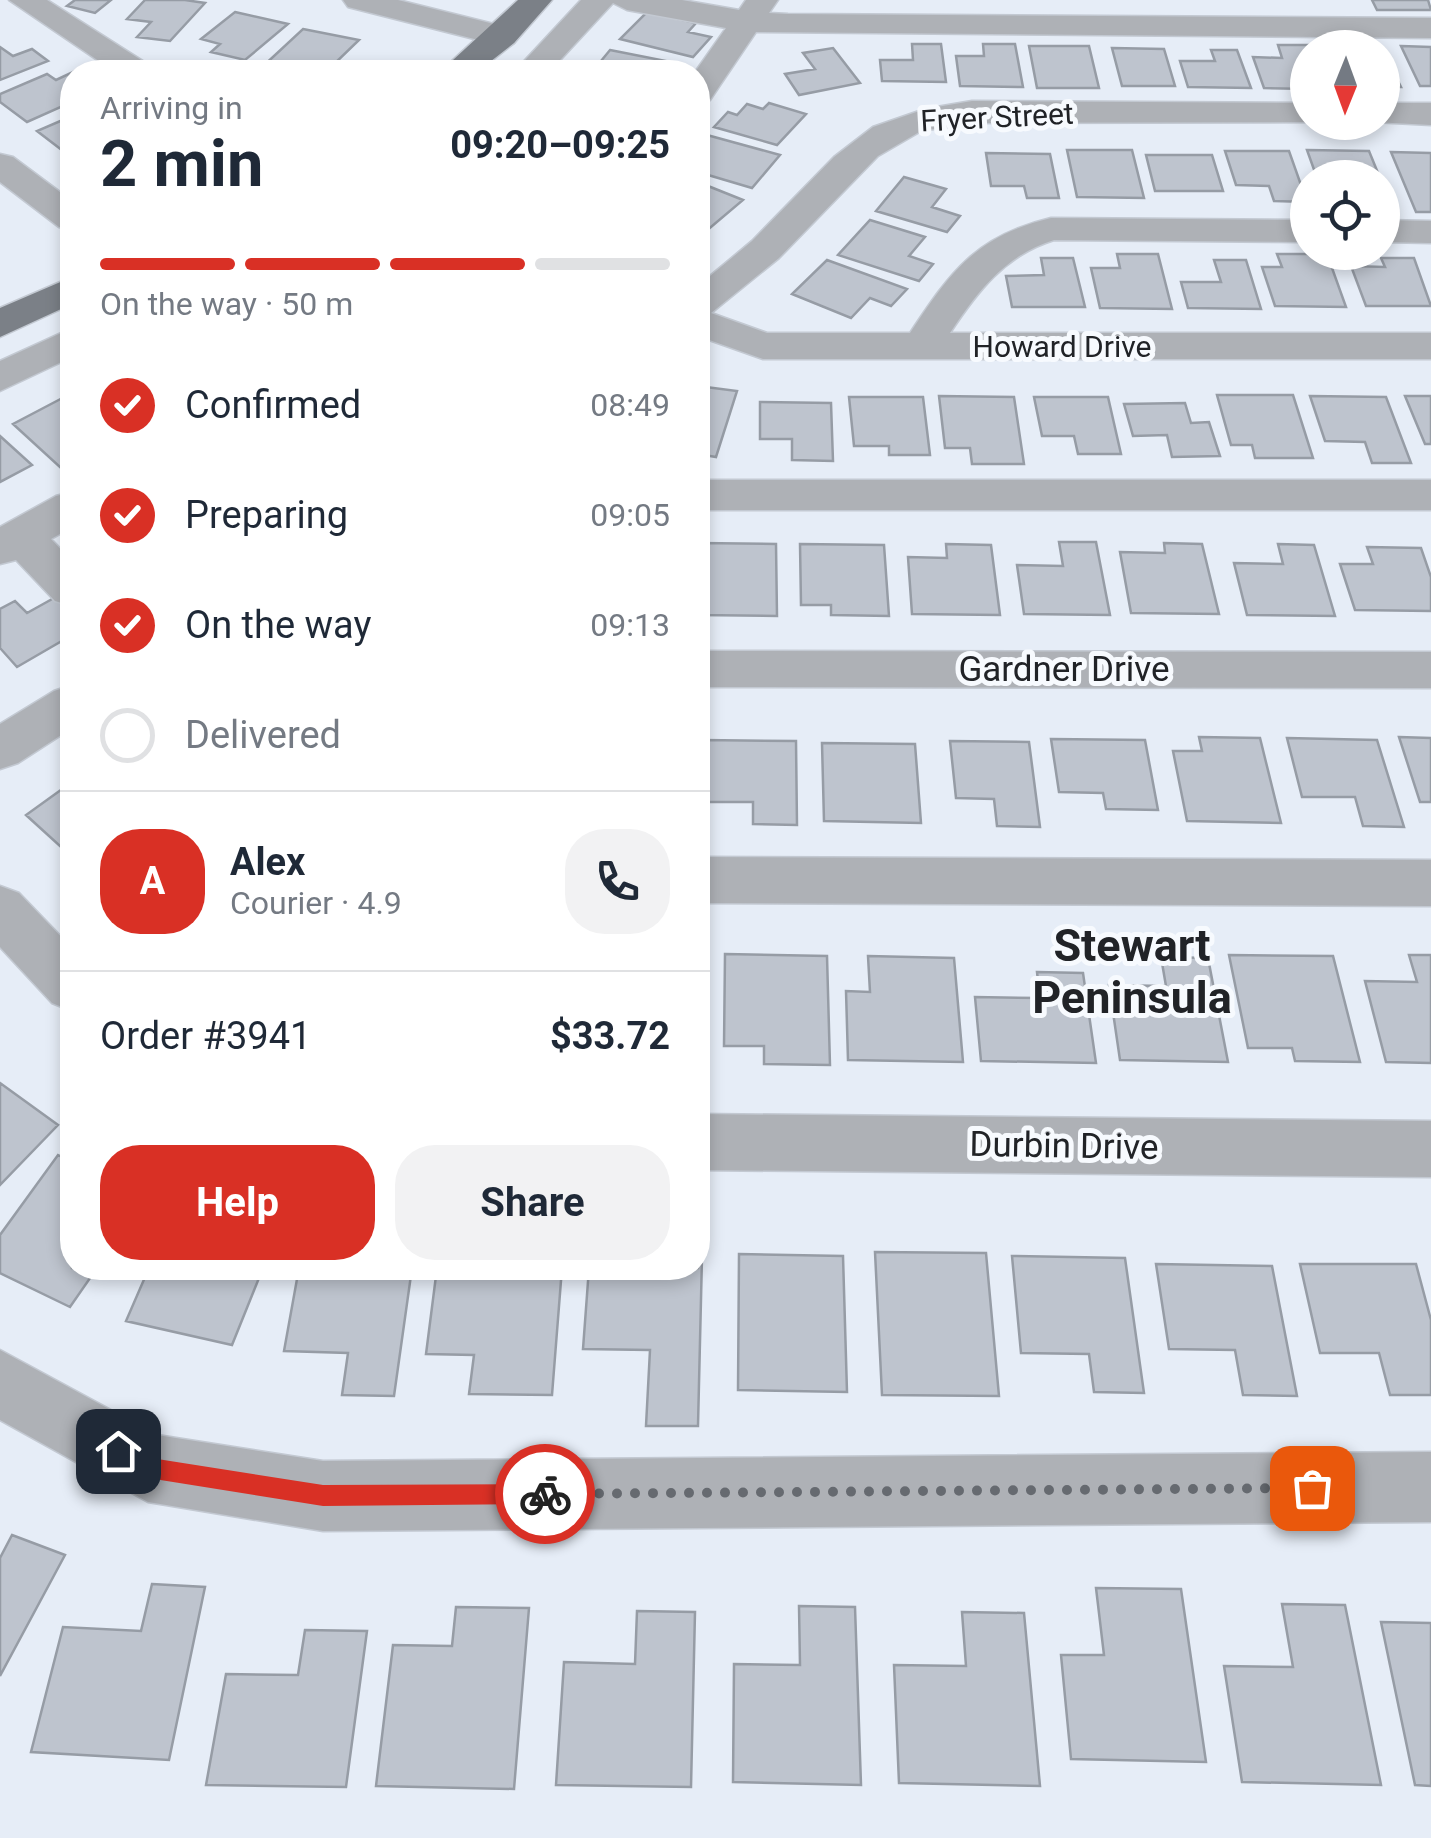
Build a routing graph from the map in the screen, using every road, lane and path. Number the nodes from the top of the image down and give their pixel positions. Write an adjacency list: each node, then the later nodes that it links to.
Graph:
1 (25, 0): 10 (street)
2 (360, 0): 9 (street)
3 (536, 0): 9 (main road)
4 (599, 0): 12 (street)
5 (627, 0): 6 (street)
6 (756, 11): 7 (street); 13 (street)
7 (1307, 13): 8 (street)
8 (1431, 28)
9 (502, 36): 11 (main road)
10 (118, 60)
11 (473, 60)
12 (542, 60)
13 (710, 76)
14 (1290, 114): 23 (street, Fryer Street)
15 (1400, 114): 16 (street)
16 (1431, 114)
17 (0, 165): 18 (street)
18 (60, 210)
19 (1290, 231): 26 (street)
20 (1400, 232): 21 (street)
21 (1431, 232)
22 (60, 294): 24 (main road)
23 (710, 294)
24 (0, 324)
25 (710, 326): 26 (street, Howard Drive)
26 (922, 346): 27 (street, Howard Drive)
27 (1431, 346)
28 (60, 347): 29 (street)
29 (0, 378)
30 (710, 494): 31 (street)
31 (1431, 495)
32 (60, 514): 33 (street)
33 (10, 542): 34 (street)
34 (60, 580)
35 (710, 669): 36 (street, Gardner Drive)
36 (1431, 670)
37 (60, 711): 38 (street)
38 (0, 748)
39 (710, 880): 40 (street)
40 (1431, 883)
41 (0, 909): 42 (street)
42 (60, 973)
43 (710, 1142): 44 (street, Durbin Drive)
44 (1431, 1150)
45 (0, 1384): 46 (street)
46 (1431, 1488)

